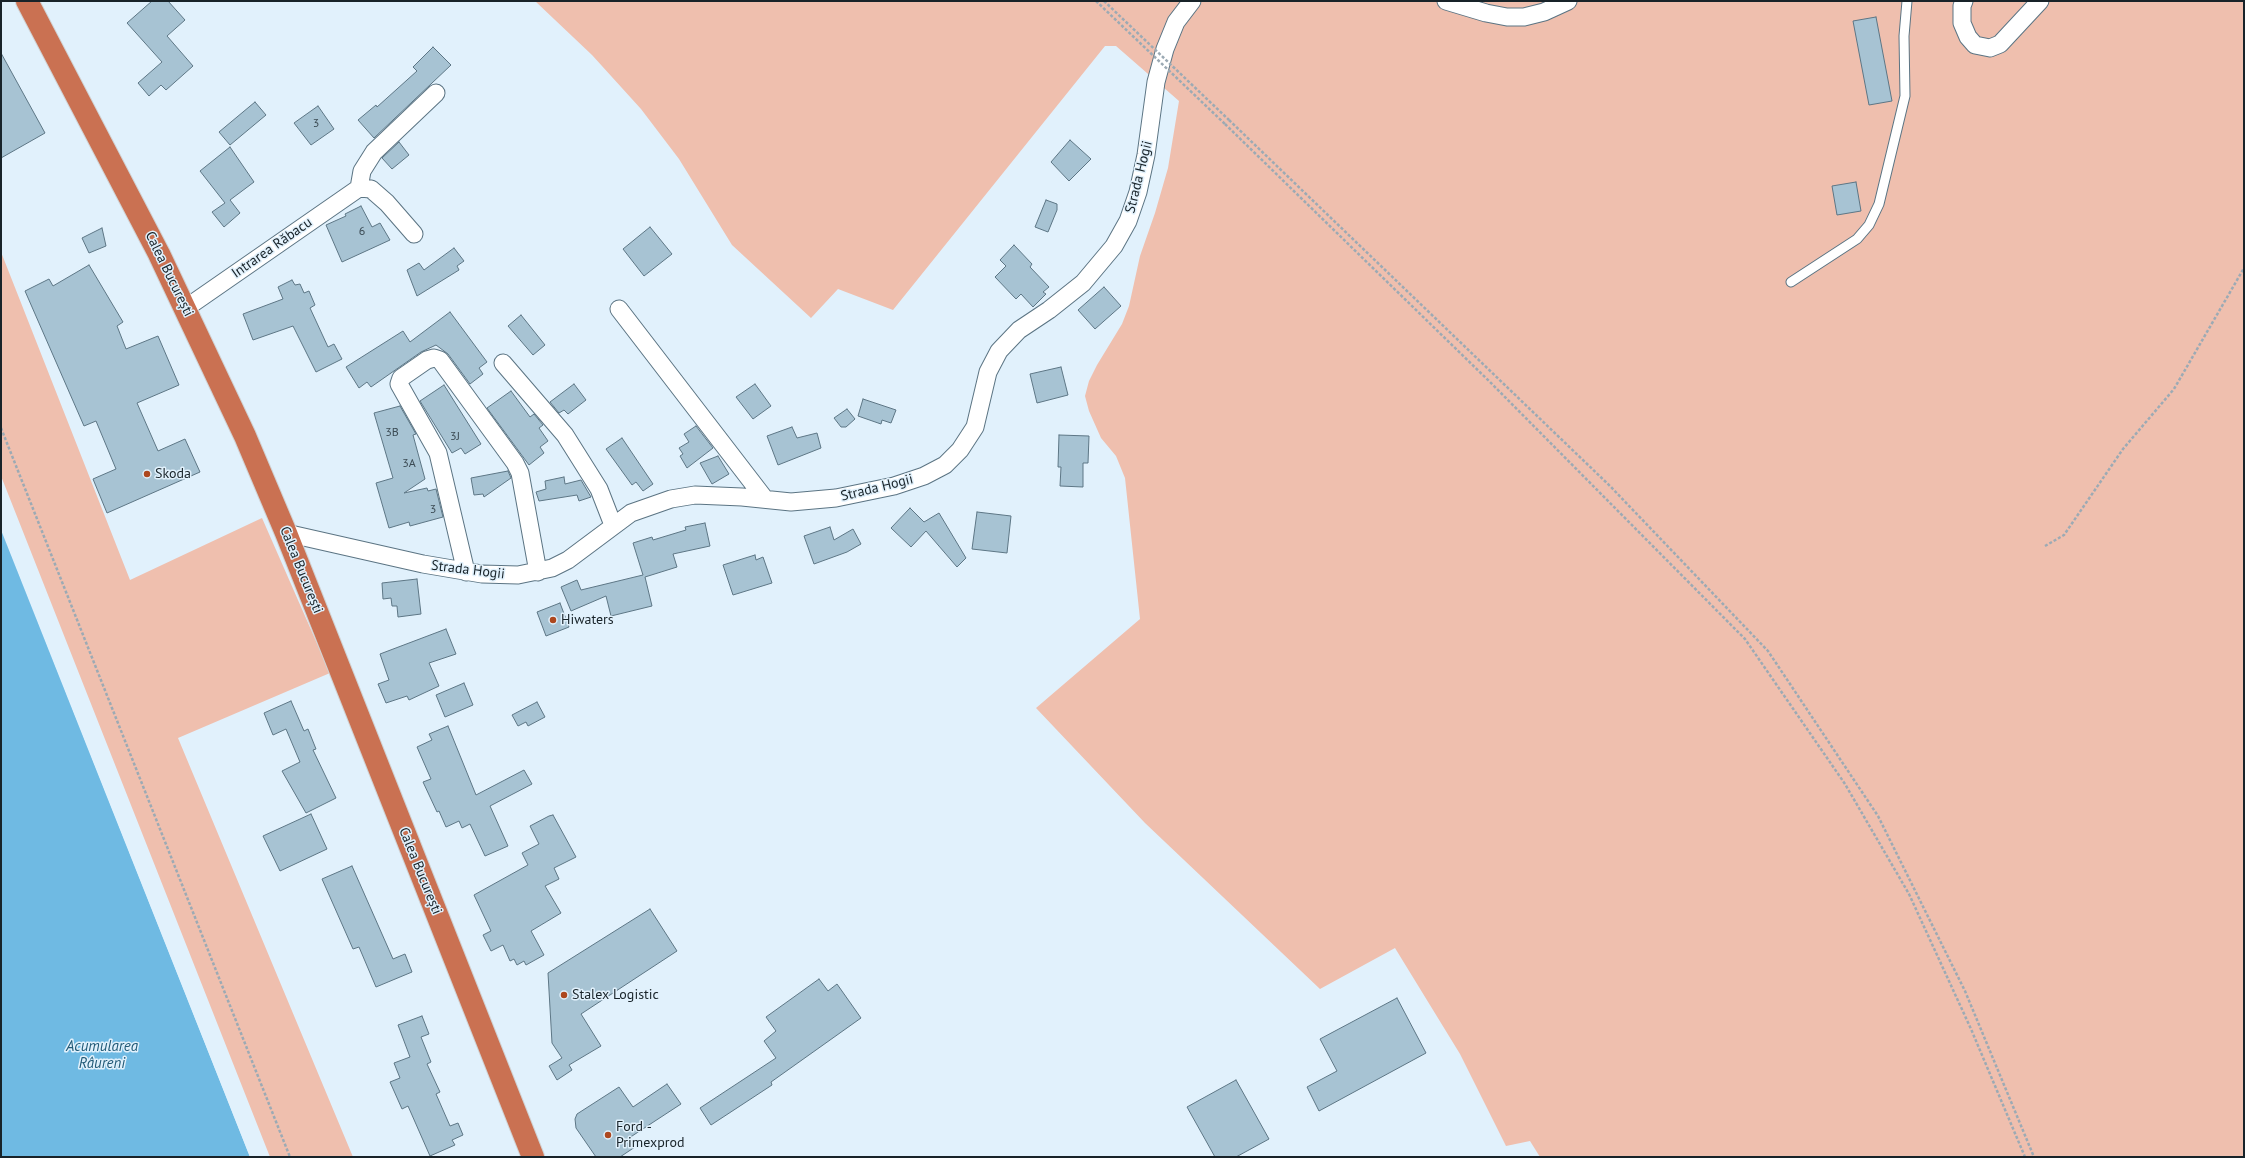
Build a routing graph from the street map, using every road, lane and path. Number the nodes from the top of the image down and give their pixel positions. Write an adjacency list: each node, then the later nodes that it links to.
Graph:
1 (27, 1): 15 (highway, Calea București)
2 (1096, 1): 27 (path, bridge)
3 (1104, 1): 28 (path, bridge)
4 (1192, 1): 19 (street, Strada Hogii)
5 (1446, 1): 6 (street)
6 (1568, 1)
7 (1907, 1): 14 (lane)
8 (1964, 1): 9 (street)
9 (2040, 1)
10 (436, 92): 11 (street)
11 (359, 188): 12 (street); 15 (street, Intrarea Răbacu)
12 (414, 234)
13 (2244, 268): 22 (path)
14 (1791, 282)
15 (186, 308): 21 (highway, Calea București)
16 (619, 310): 19 (street)
17 (503, 363): 20 (street)
18 (1, 428): 25 (path)
19 (765, 499): 20 (street, Strada Hogii)
20 (613, 525): 24 (street, Strada Hogii)
21 (286, 533): 23 (street, Strada Hogii); 26 (highway, Calea București)
22 (2045, 546)
23 (466, 572): 24 (street, Strada Hogii); 24 (street)
24 (538, 572)
25 (290, 1157)
26 (532, 1157)
27 (2025, 1157)
28 (2034, 1157)

